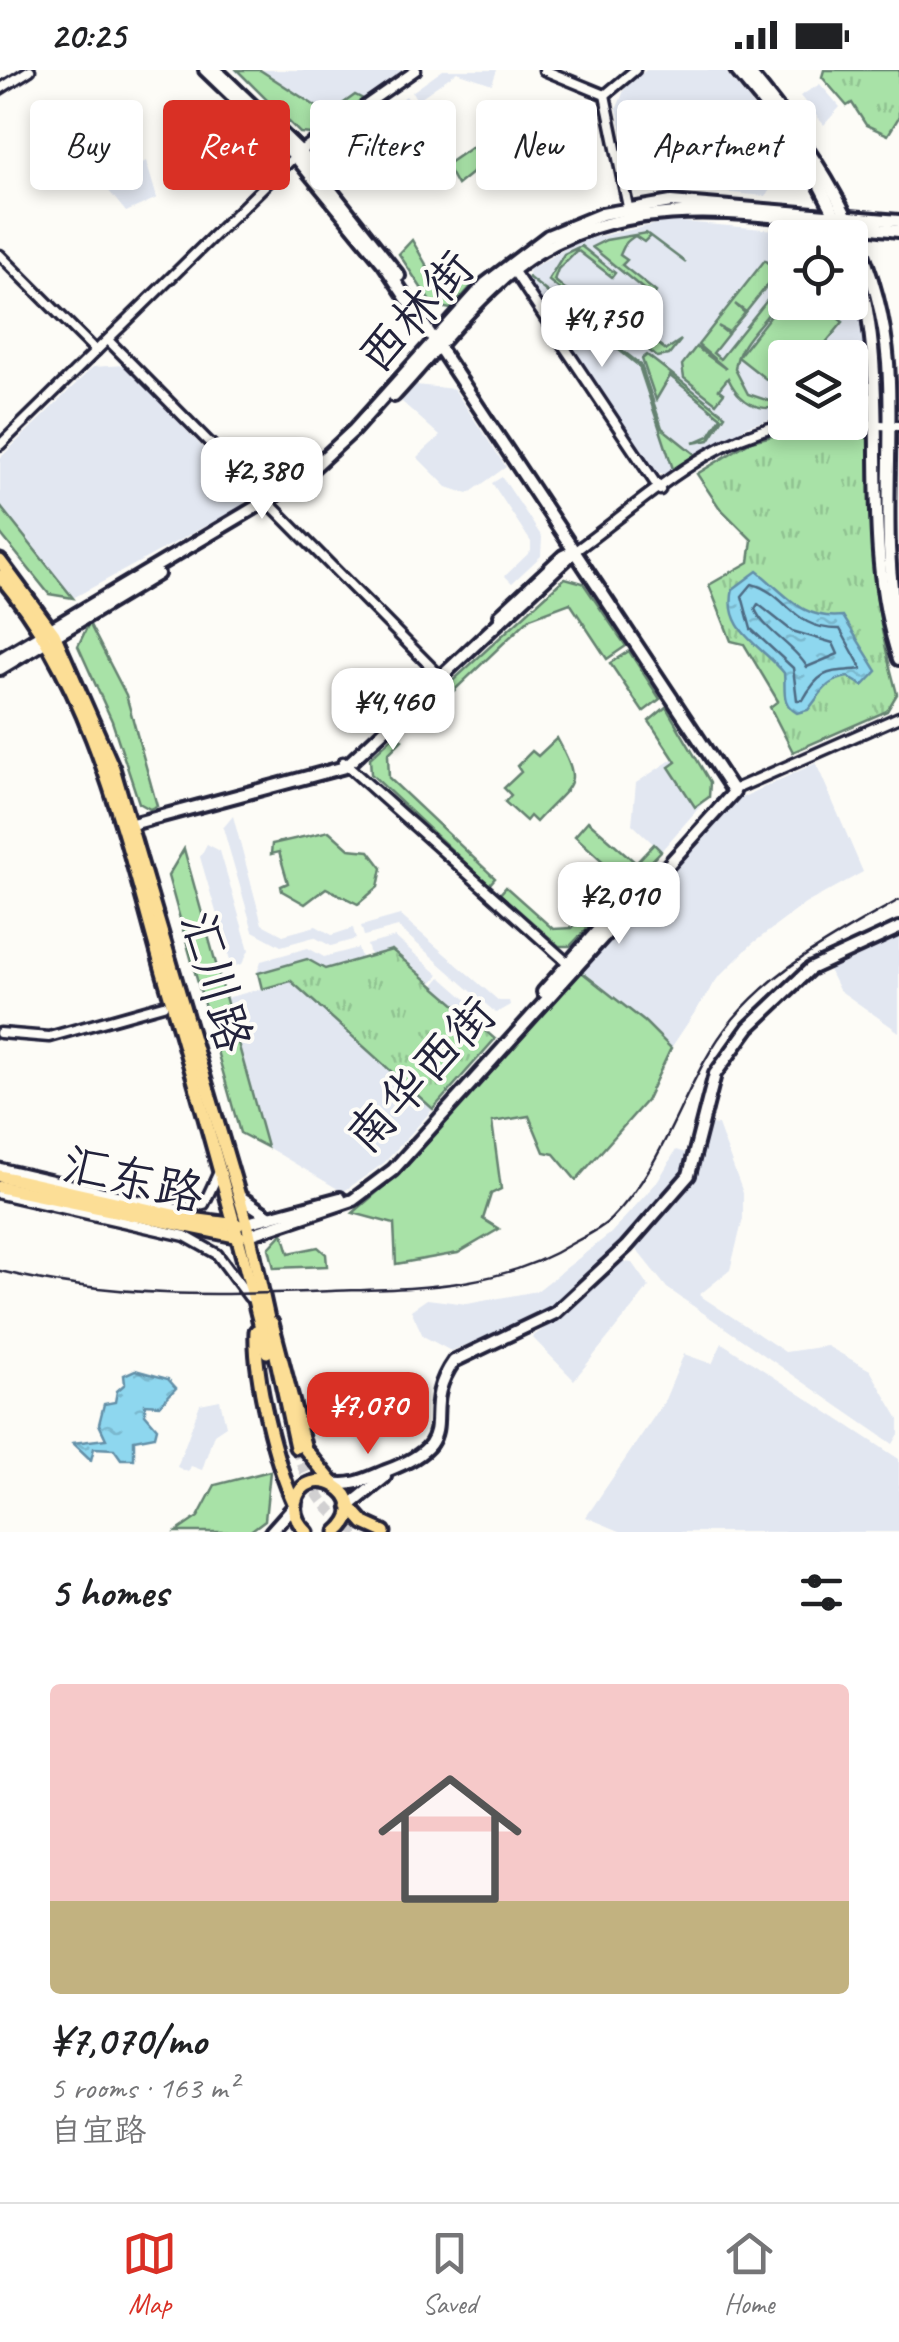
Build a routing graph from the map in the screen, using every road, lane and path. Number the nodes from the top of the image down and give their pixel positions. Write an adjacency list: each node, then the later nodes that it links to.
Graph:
1 (30, 70): 9 (street)
2 (206, 70): 11 (main road)
3 (216, 70): 11 (main road)
4 (416, 70): 11 (street)
5 (544, 70): 10 (street)
6 (635, 70): 10 (street)
7 (736, 70): 15 (main road)
8 (748, 70): 16 (main road)
9 (0, 89)
10 (606, 95): 12 (street)
11 (298, 153): 25 (street); 26 (main road)
12 (628, 207): 14 (main road, 西林街); 26 (main road, 西林街)
13 (778, 220): 22 (main road, 西林街)
14 (803, 220)
15 (841, 220)
16 (842, 220)
17 (899, 222): 18 (main road, 西林街)
18 (868, 226)
19 (868, 229): 20 (main road, 西林街)
20 (899, 231)
21 (0, 255): 27 (street)
22 (513, 270): 26 (main road, 西林街); 31 (street)
23 (868, 286): 28 (main road)
24 (868, 308): 28 (main road)
25 (108, 340): 27 (street); 32 (street)
26 (440, 344): 32 (main road, 西林街); 33 (main road)
27 (96, 351): 30 (street)
28 (890, 425): 36 (main road); 39 (main road)
29 (768, 428): 31 (street)
30 (0, 445)
31 (660, 490): 33 (street)
32 (271, 505): 37 (main road, 西林街); 41 (street)
33 (575, 551): 41 (main road); 44 (main road)
34 (0, 561): 37 (main road, 汇川路)
35 (0, 576): 37 (main road, 汇川路)
36 (899, 632)
37 (48, 633): 38 (main road); 40 (main road); 45 (main road, 汇川路); 50 (main road, 汇川路)
38 (0, 659)
39 (899, 659)
40 (0, 669)
41 (440, 676): 43 (main road)
42 (899, 717): 44 (street, 南华西街)
43 (344, 764): 45 (main road); 47 (street)
44 (732, 788): 47 (main road, 南华西街)
45 (131, 821): 53 (main road, 汇川路)
46 (899, 928): 59 (main road)
47 (570, 966): 54 (main road, 南华西街); 55 (main road, 南华西街)
48 (164, 1006): 49 (street)
49 (0, 1033)
50 (219, 1170): 51 (street); 55 (main road, 汇川路)
51 (0, 1172): 55 (main road, 汇东路)
52 (0, 1190): 55 (main road, 汇东路); 56 (street)
53 (239, 1196): 54 (main road); 55 (main road, 汇川路)
54 (271, 1218): 55 (main road, 南华西街)
55 (242, 1231): 56 (main road, 汇川路); 57 (main road, 汇川路)
56 (252, 1301): 57 (main road, 汇川路)
57 (263, 1320): 58 (main road, 汇川路); 60 (main road); 61 (main road)
58 (293, 1448)
59 (406, 1464): 60 (main road); 62 (main road)
60 (332, 1483): 61 (main road); 62 (main road)
61 (295, 1505): 63 (main road); 64 (main road)
62 (349, 1506): 65 (main road); 66 (main road)
63 (270, 1532)
64 (307, 1532)
65 (337, 1532)
66 (384, 1532)

